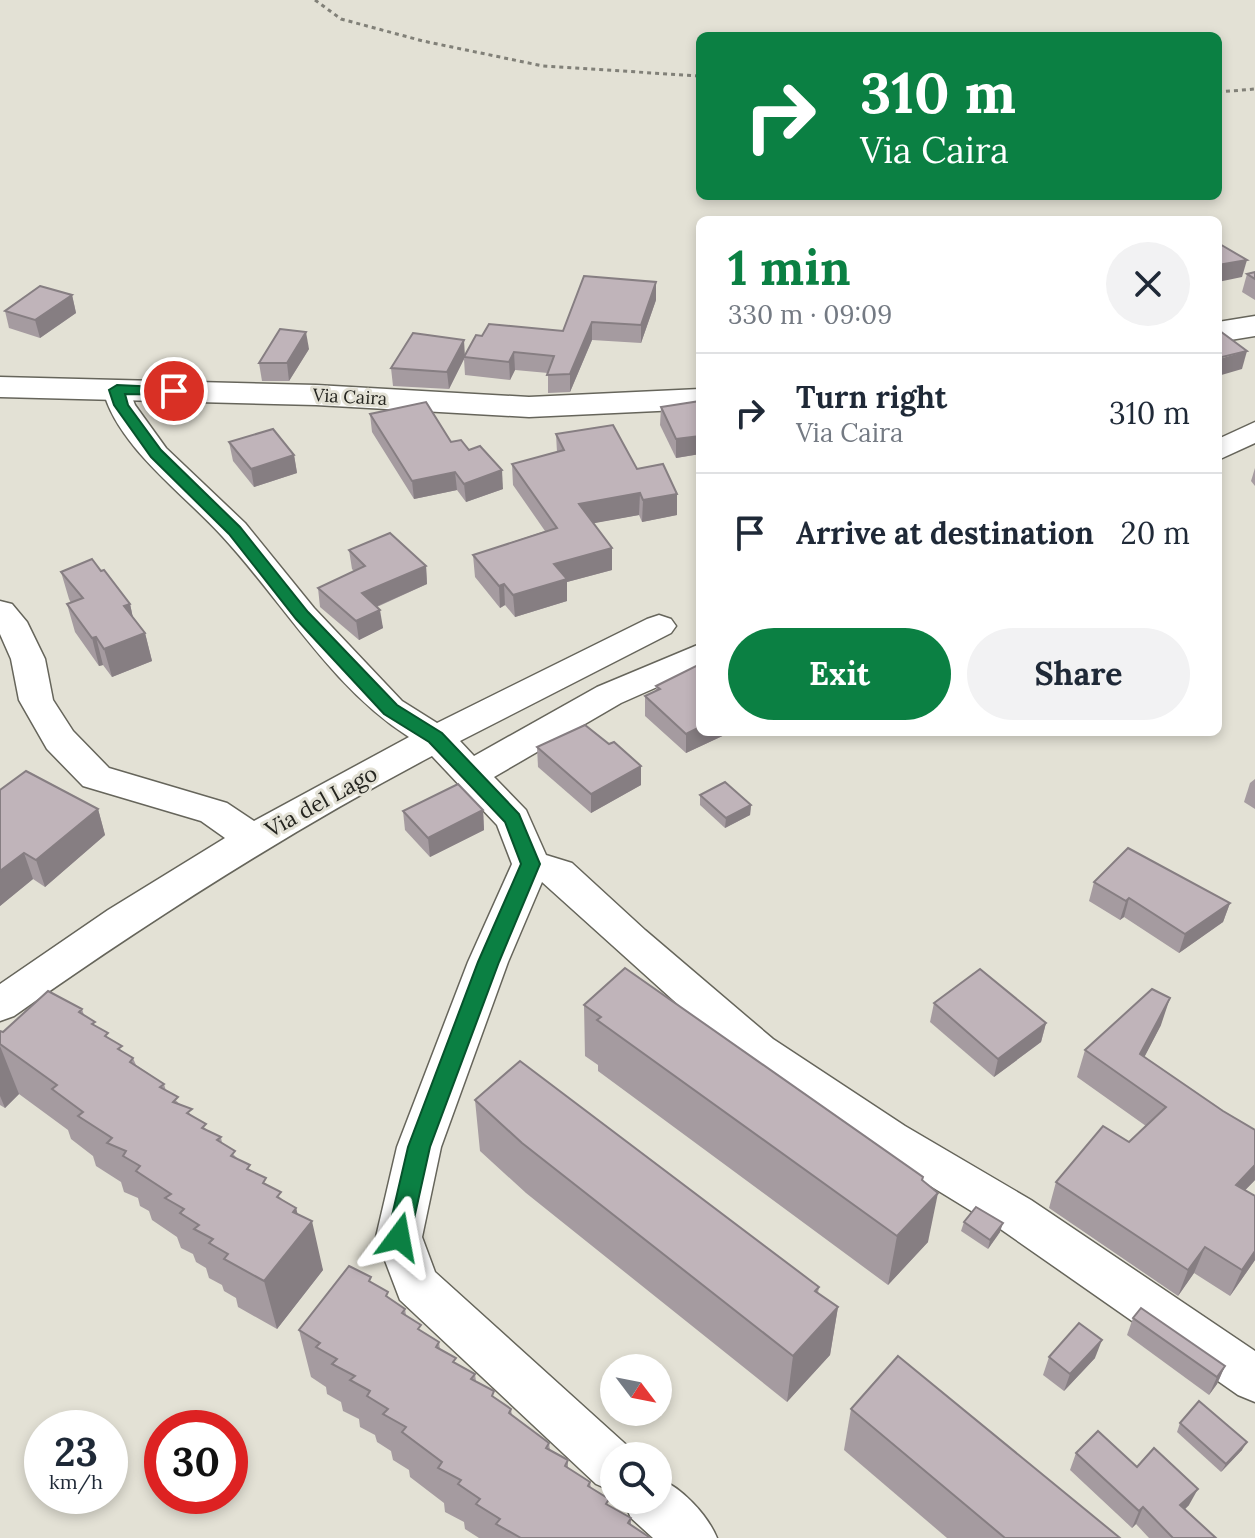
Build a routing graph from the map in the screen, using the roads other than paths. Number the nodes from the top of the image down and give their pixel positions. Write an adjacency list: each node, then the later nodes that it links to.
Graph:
1 (1255, 326): 2 (street)
2 (1222, 331)
3 (0, 387): 4 (street, Via Caira)
4 (117, 390): 5 (street, Via Caira); 11 (street)
5 (696, 399)
6 (1255, 431): 7 (street)
7 (1222, 449)
8 (0, 611): 13 (street)
9 (659, 626): 11 (street, Via del Lago)
10 (696, 657): 12 (street)
11 (436, 738): 12 (street); 13 (street, Via del Lago)
12 (472, 773): 14 (street)
13 (253, 839): 15 (street, Via del Lago)
14 (531, 864): 16 (street); 17 (street)
15 (0, 1005)
16 (1255, 1379)
17 (600, 1454)
18 (664, 1514): 19 (street)
19 (691, 1538)

